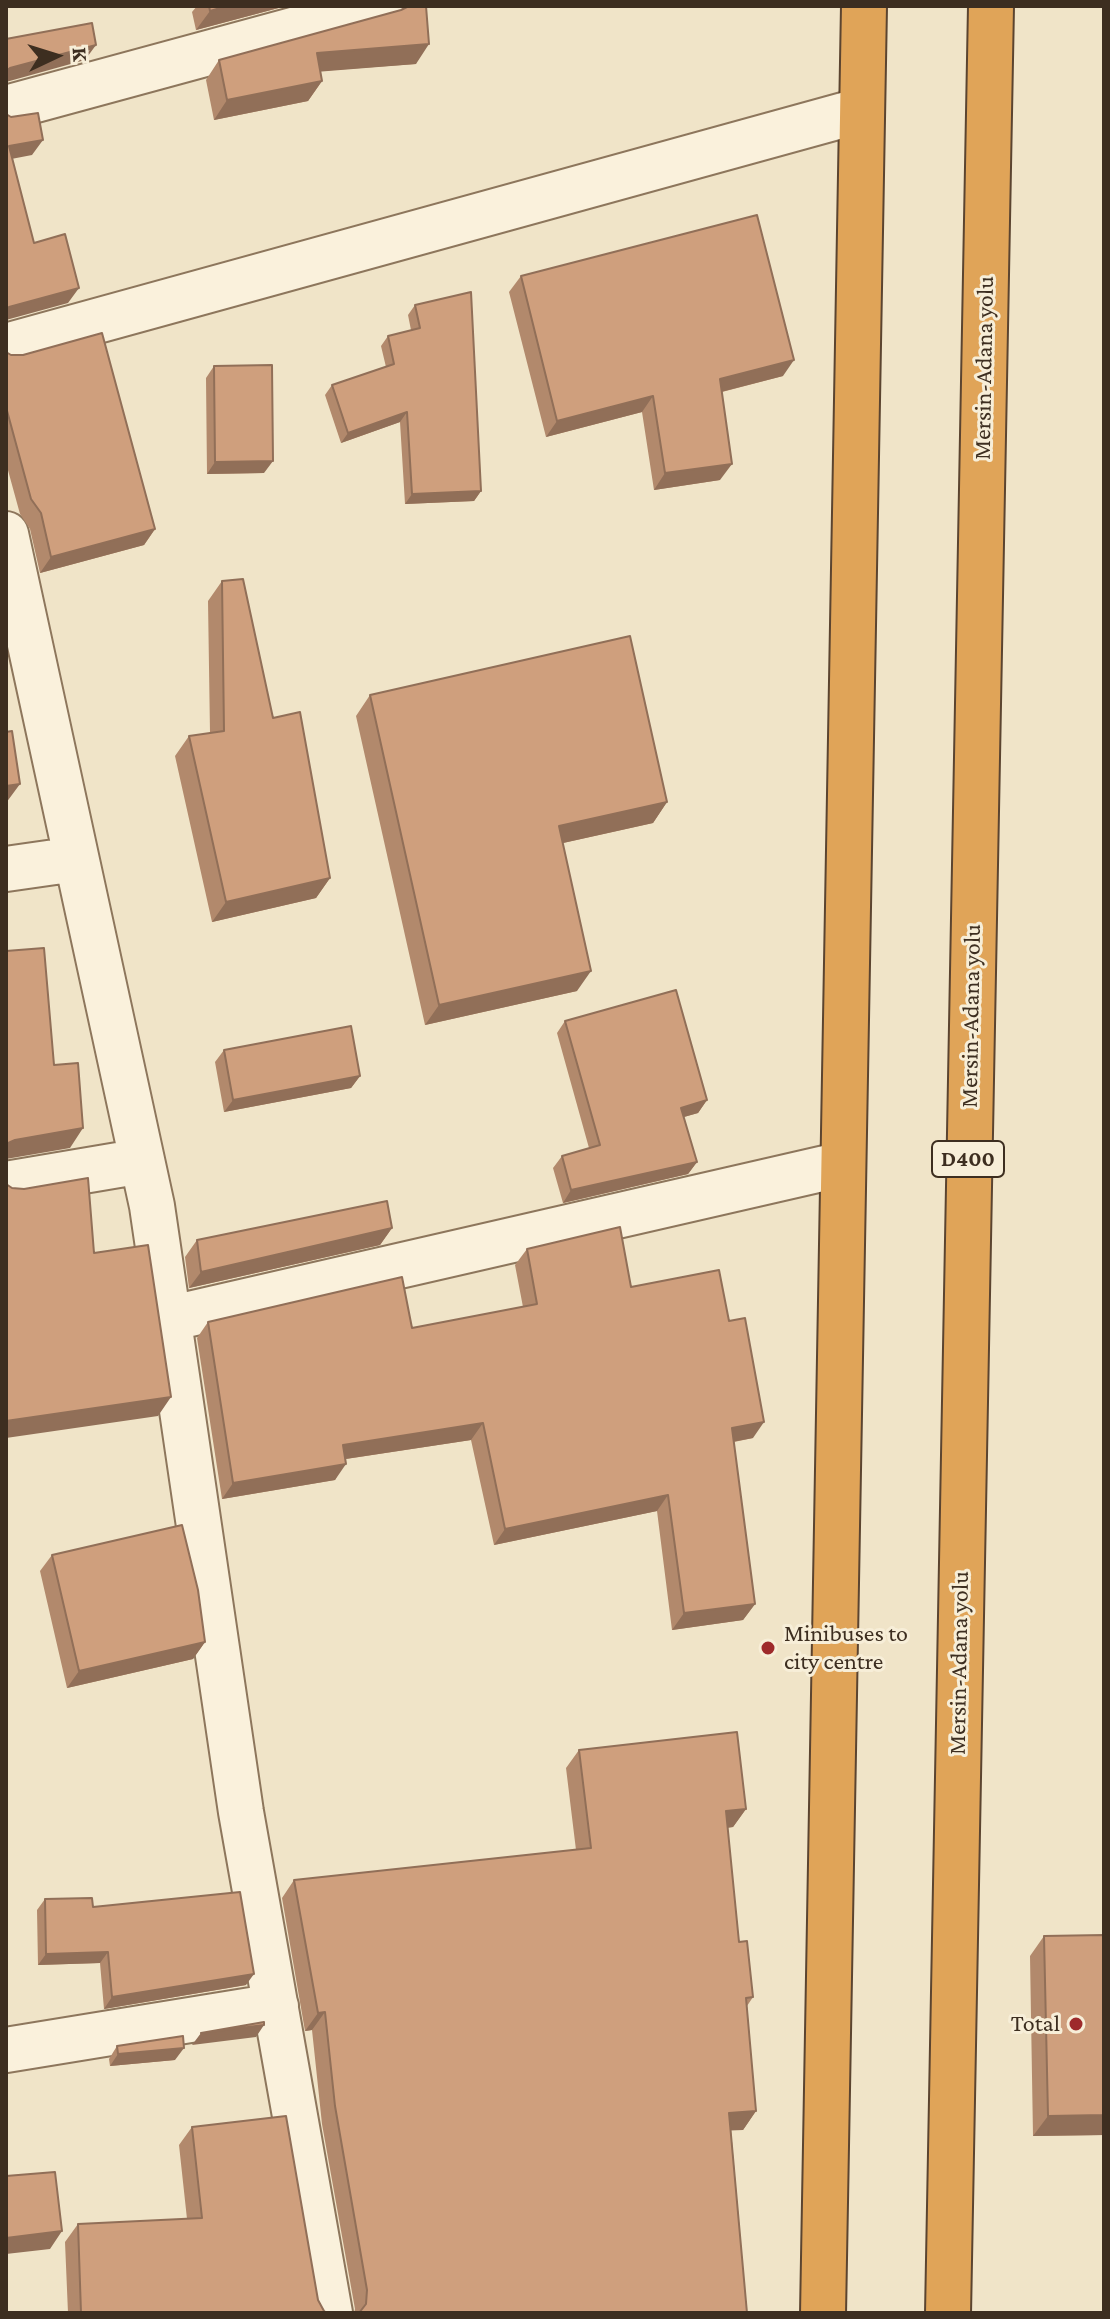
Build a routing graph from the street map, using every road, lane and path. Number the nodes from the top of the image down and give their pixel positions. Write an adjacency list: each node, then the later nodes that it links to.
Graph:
1 (381, 6): 4 (street)
2 (864, 6): 5 (highway)
3 (991, 6): 18 (highway, Mersin-Adana yolu / D400)
4 (6, 108)
5 (862, 110): 6 (street); 11 (highway)
6 (6, 346)
7 (6, 534): 8 (street)
8 (76, 859): 9 (street); 10 (street)
9 (6, 869)
10 (142, 1161): 12 (street); 13 (street)
11 (843, 1164): 13 (street); 17 (highway)
12 (6, 1184)
13 (168, 1319): 14 (street)
14 (276, 2006): 15 (street); 16 (street)
15 (6, 2050)
16 (330, 2313)
17 (823, 2313)
18 (948, 2313)

